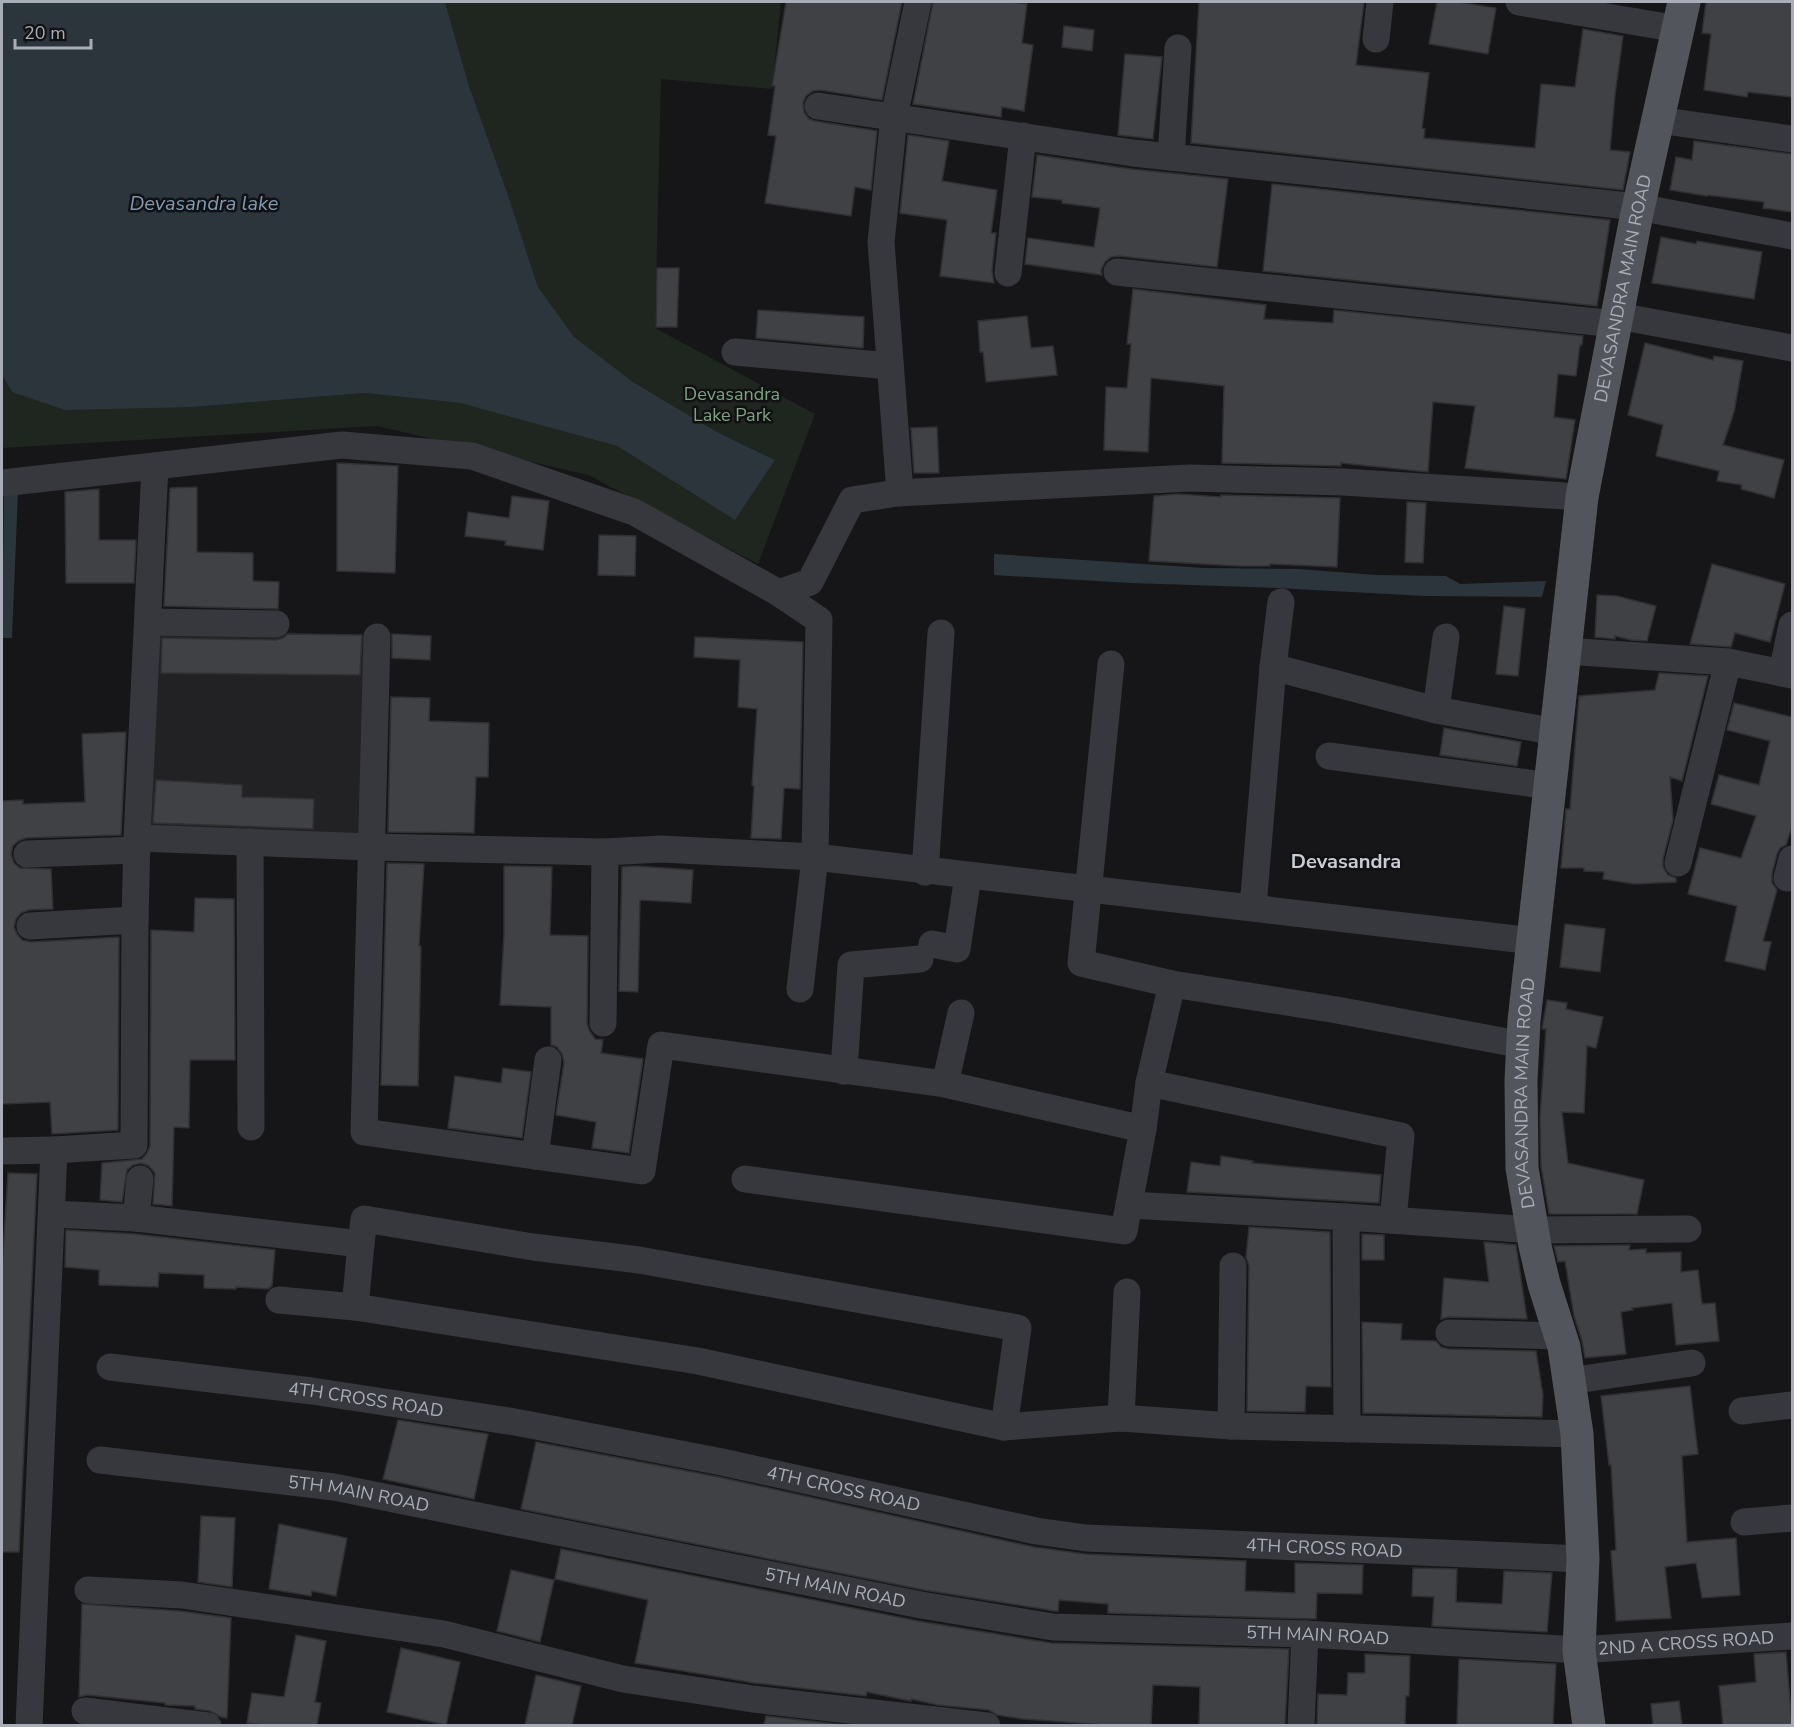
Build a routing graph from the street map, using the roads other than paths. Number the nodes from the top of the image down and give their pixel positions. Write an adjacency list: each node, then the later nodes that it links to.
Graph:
1 (918, 2): 8 (street)
2 (1380, 2): 5 (street)
3 (1519, 2): 4 (street)
4 (1681, 15): 9 (main road, DEVASANDRA MAIN ROAD)
5 (1376, 39)
6 (1178, 48): 12 (street)
7 (818, 106): 8 (street)
8 (894, 117): 10 (street); 20 (street)
9 (1658, 120): 11 (street); 13 (main road, DEVASANDRA MAIN ROAD)
10 (1023, 136): 12 (street); 16 (street)
11 (1792, 139)
12 (1171, 157): 13 (street)
13 (1638, 207): 14 (street); 17 (main road, DEVASANDRA MAIN ROAD)
14 (1792, 236)
15 (1117, 272): 17 (street)
16 (1008, 273)
17 (1617, 320): 18 (street); 24 (main road, DEVASANDRA MAIN ROAD)
18 (1792, 348)
19 (735, 352): 20 (street)
20 (890, 366): 23 (street)
21 (155, 466): 22 (street); 25 (street); 27 (street)
22 (2, 483)
23 (900, 493): 24 (street); 25 (street)
24 (1582, 497): 33 (main road, DEVASANDRA MAIN ROAD)
25 (779, 592): 47 (street)
26 (1281, 602): 36 (street)
27 (149, 622): 28 (street); 43 (street)
28 (276, 624)
29 (1792, 625): 37 (street)
30 (941, 633): 49 (street)
31 (377, 637): 44 (street)
32 (1446, 637): 38 (street)
33 (1565, 651): 34 (street); 39 (main road, DEVASANDRA MAIN ROAD)
34 (1728, 662): 37 (street); 48 (street)
35 (1111, 664): 51 (street)
36 (1273, 667): 38 (street); 52 (street)
37 (1787, 674)
38 (1436, 710): 39 (street)
39 (1556, 732): 41 (main road, DEVASANDRA MAIN ROAD)
40 (1329, 756): 41 (street)
41 (1550, 786): 55 (main road, DEVASANDRA MAIN ROAD)
42 (250, 842): 43 (street); 44 (street); 65 (street)
43 (137, 844): 46 (street); 53 (street)
44 (371, 847): 45 (street); 69 (street)
45 (605, 852): 47 (street); 59 (street)
46 (27, 854)
47 (815, 858): 49 (street); 57 (street)
48 (1678, 863)
49 (925, 872): 50 (street)
50 (968, 876): 51 (street); 62 (street)
51 (1087, 890): 52 (street); 56 (street)
52 (1253, 907): 55 (street)
53 (135, 920): 54 (street); 67 (street)
54 (30, 926)
55 (1533, 941): 60 (main road, DEVASANDRA MAIN ROAD)
56 (1172, 984): 60 (street); 63 (street)
57 (800, 989)
58 (961, 1013): 64 (street)
59 (603, 1023)
60 (1523, 1045): 78 (main road, DEVASANDRA MAIN ROAD)
61 (548, 1060): 69 (street)
62 (844, 1071): 64 (street); 69 (street)
63 (1149, 1083): 66 (street); 76 (street)
64 (945, 1084): 66 (street)
65 (251, 1127)
66 (1143, 1129): 72 (street)
67 (54, 1150): 68 (street); 73 (street)
68 (2, 1152)
69 (535, 1156)
70 (140, 1179): 75 (street)
71 (745, 1179): 72 (street)
72 (1130, 1205): 74 (street)
73 (52, 1214): 75 (street); 105 (street)
74 (1346, 1217): 76 (street); 94 (street)
75 (136, 1218): 79 (street)
76 (1393, 1220): 78 (street)
77 (1688, 1229): 78 (street)
78 (1532, 1230): 85 (main road, DEVASANDRA MAIN ROAD)
79 (361, 1244): 83 (street); 93 (street)
80 (1233, 1266): 92 (street)
81 (1127, 1292): 91 (street)
82 (279, 1300): 83 (street)
83 (355, 1307): 93 (street)
84 (1449, 1332): 85 (street)
85 (1560, 1336): 88 (main road, DEVASANDRA MAIN ROAD)
86 (1692, 1363): 88 (street)
87 (110, 1367): 99 (street, 4TH CROSS ROAD)
88 (1569, 1381): 95 (main road, DEVASANDRA MAIN ROAD)
89 (1792, 1405): 90 (street)
90 (1742, 1411)
91 (1120, 1418): 92 (street); 93 (street)
92 (1231, 1426): 94 (street)
93 (1004, 1427)
94 (1347, 1429): 95 (street)
95 (1577, 1434): 99 (main road, DEVASANDRA MAIN ROAD)
96 (100, 1460): 101 (street, 5TH MAIN ROAD)
97 (1792, 1518): 98 (street)
98 (1744, 1522)
99 (1583, 1559): 103 (main road, DEVASANDRA MAIN ROAD)
100 (88, 1590): 107 (street)
101 (1305, 1634): 103 (street, 5TH MAIN ROAD); 108 (street)
102 (1792, 1636): 103 (street, 2ND A CROSS ROAD)
103 (1579, 1650): 109 (main road, DEVASANDRA MAIN ROAD)
104 (85, 1712): 106 (street)
105 (29, 1725)
106 (208, 1725)
107 (987, 1725)
108 (1301, 1725)
109 (1589, 1725)

